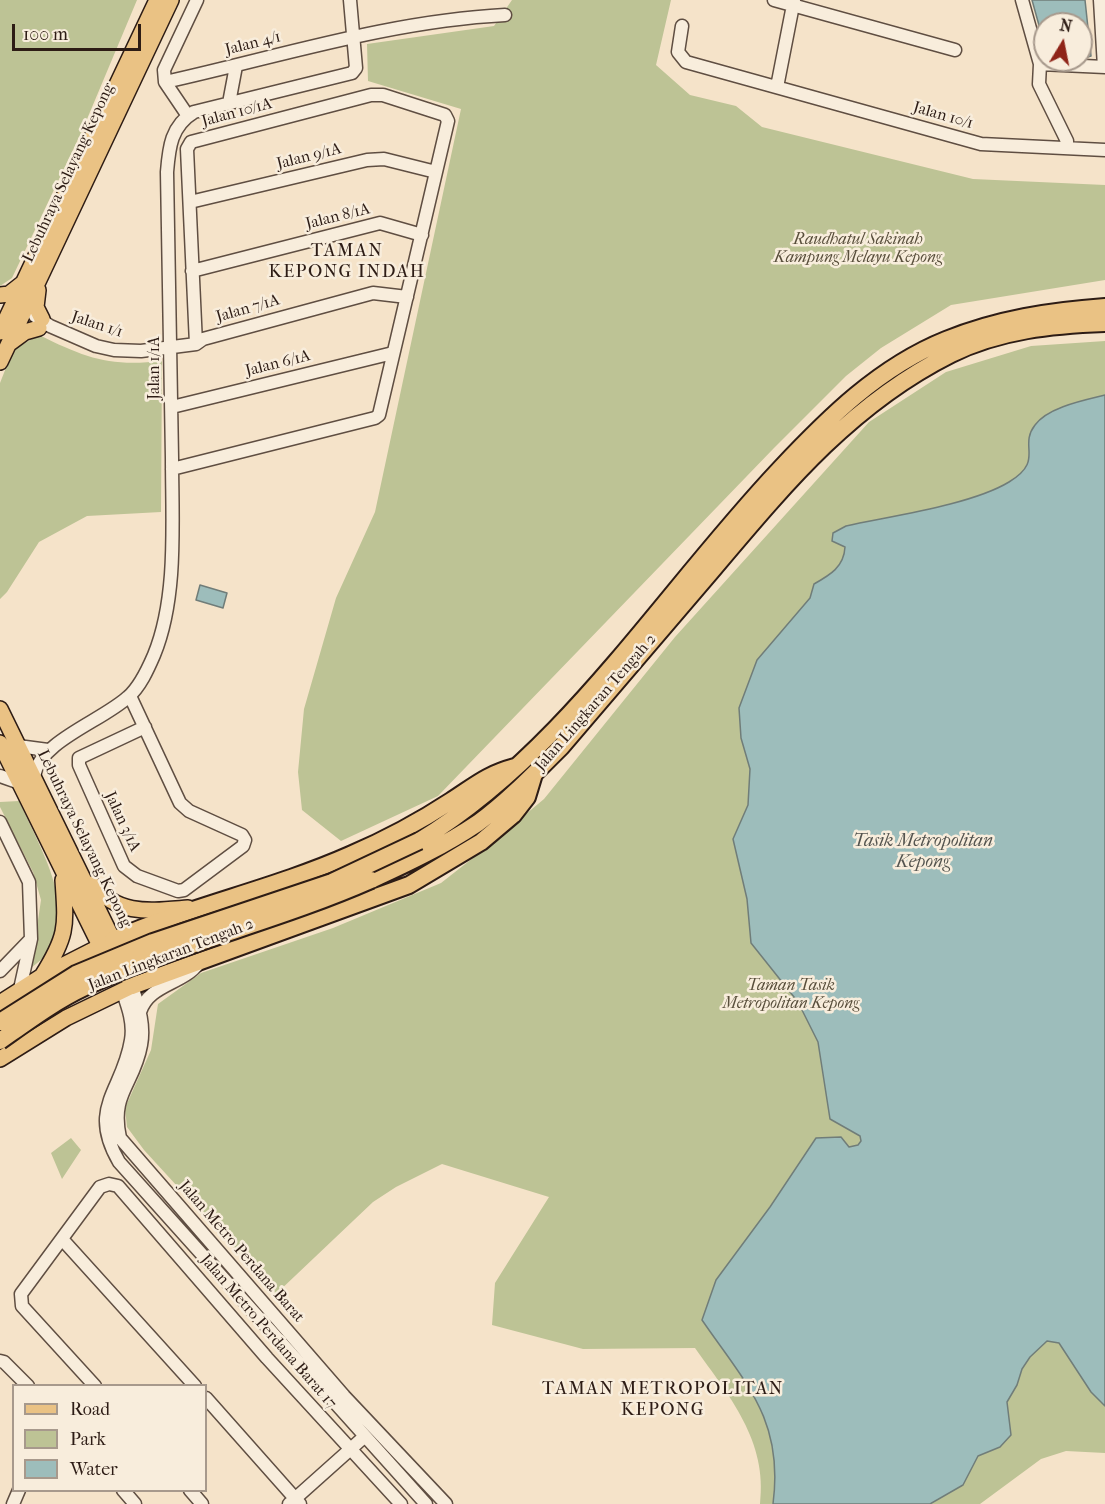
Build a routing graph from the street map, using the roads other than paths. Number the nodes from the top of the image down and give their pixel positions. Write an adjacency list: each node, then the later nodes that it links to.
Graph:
1 (157, 0): 28 (main road, Lebuhraya Selayang Kepong)
2 (171, 0): 27 (main road, Lebuhraya Selayang Kepong)
3 (197, 0): 17 (street)
4 (350, 0): 11 (street)
5 (774, 0): 8 (street)
6 (1022, 0): 12 (street)
7 (1100, 0): 15 (street)
8 (793, 3): 13 (street); 18 (street)
9 (505, 15): 11 (street, Jalan 4/1)
10 (682, 26): 18 (street, Jalan 10/1)
11 (354, 35): 14 (street, Jalan 4/1); 19 (street)
12 (1033, 39)
13 (955, 50)
14 (236, 66): 17 (street, Jalan 4/1); 19 (street)
15 (1105, 67)
16 (1040, 72): 21 (street)
17 (165, 81): 20 (street)
18 (777, 87): 21 (street, Jalan 10/1)
19 (229, 102): 20 (street)
20 (188, 116): 37 (street, Jalan 1/1A)
21 (1067, 147): 22 (street, Jalan 10/1)
22 (1105, 150)
23 (436, 172): 24 (street, Jalan 9/1A); 24 (street, Jalan 10/1A); 25 (street)
24 (190, 202): 26 (street, Jalan 10/1A)
25 (422, 235): 26 (street, Jalan 8/1A); 30 (street)
26 (192, 271): 36 (street, Jalan 10/1A)
27 (40, 278): 32 (main road, Lebuhraya Selayang Kepong); 34 (main road)
28 (23, 283): 29 (main road); 32 (main road, Lebuhraya Selayang Kepong)
29 (0, 295)
30 (407, 297): 36 (street, Jalan 7/1A); 38 (street)
31 (1105, 307): 48 (highway, Jalan Lingkaran Tengah 2)
32 (11, 310): 34 (street, Jalan 1/1); 35 (main road, Lebuhraya Selayang Kepong)
33 (1105, 323): 48 (highway, Jalan Lingkaran Tengah 2)
34 (44, 325): 35 (main road); 37 (street, Jalan 1/1)
35 (4, 339): 39 (main road, Lebuhraya Selayang Kepong)
36 (198, 340): 37 (street, Jalan 7/1A)
37 (171, 347): 40 (street, Jalan 1/1A)
38 (393, 353): 40 (street, Jalan 6/1A); 41 (street)
39 (0, 362)
40 (172, 407): 41 (street, Jalan 1/1A)
41 (172, 469): 42 (street, Jalan 1/1A)
42 (130, 696): 44 (street); 47 (street, Jalan 1/1A)
43 (0, 709): 46 (main road, Lebuhraya Selayang Kepong)
44 (145, 727): 44 (street, Jalan 3/1A)
45 (0, 742): 50 (main road, Lebuhraya Selayang Kepong)
46 (18, 746): 47 (street); 50 (main road, Lebuhraya Selayang Kepong)
47 (48, 750): 50 (street)
48 (527, 770): 52 (highway, Jalan Lingkaran Tengah 2); 54 (highway); 58 (highway)
49 (0, 776): 50 (street)
50 (27, 780): 53 (main road, Lebuhraya Selayang Kepong)
51 (0, 822): 56 (street)
52 (422, 848): 67 (highway, Jalan Lingkaran Tengah 2, bridge); 68 (highway, Jalan Lingkaran Tengah 2, bridge)
53 (68, 867): 54 (main road); 57 (main road, Lebuhraya Selayang Kepong); 61 (main road)
54 (208, 907): 55 (highway)
55 (155, 922): 57 (highway); 59 (highway)
56 (31, 939): 60 (street); 63 (street)
57 (107, 943): 61 (main road); 62 (main road, Lebuhraya Selayang Kepong)
58 (201, 961): 59 (highway); 65 (street)
59 (180, 968): 62 (highway)
60 (0, 970)
61 (47, 973): 63 (main road); 66 (main road)
62 (127, 988): 65 (street); 66 (main road); 71 (street)
63 (20, 990): 64 (main road)
64 (0, 1003)
65 (140, 1012): 70 (street)
66 (66, 1018): 69 (main road)
67 (0, 1022)
68 (0, 1041)
69 (0, 1059)
70 (120, 1138): 71 (street); 87 (street, Jalan Metro Perdana Barat)
71 (108, 1143): 78 (street, Jalan Metro Perdana Barat)
72 (62, 1239): 75 (street); 76 (street); 79 (street, Jalan Metro Perdana Barat 17)
73 (2, 1362): 74 (street)
74 (26, 1384)
75 (93, 1384)
76 (193, 1384)
77 (207, 1399): 82 (street)
78 (364, 1437): 79 (street); 86 (street, Jalan Metro Perdana Barat)
79 (350, 1449): 82 (street); 85 (street, Jalan Metro Perdana Barat 17)
80 (124, 1492): 83 (street)
81 (190, 1492): 84 (street)
82 (295, 1502)
83 (135, 1504)
84 (202, 1504)
85 (400, 1504)
86 (426, 1504)
87 (446, 1504)

